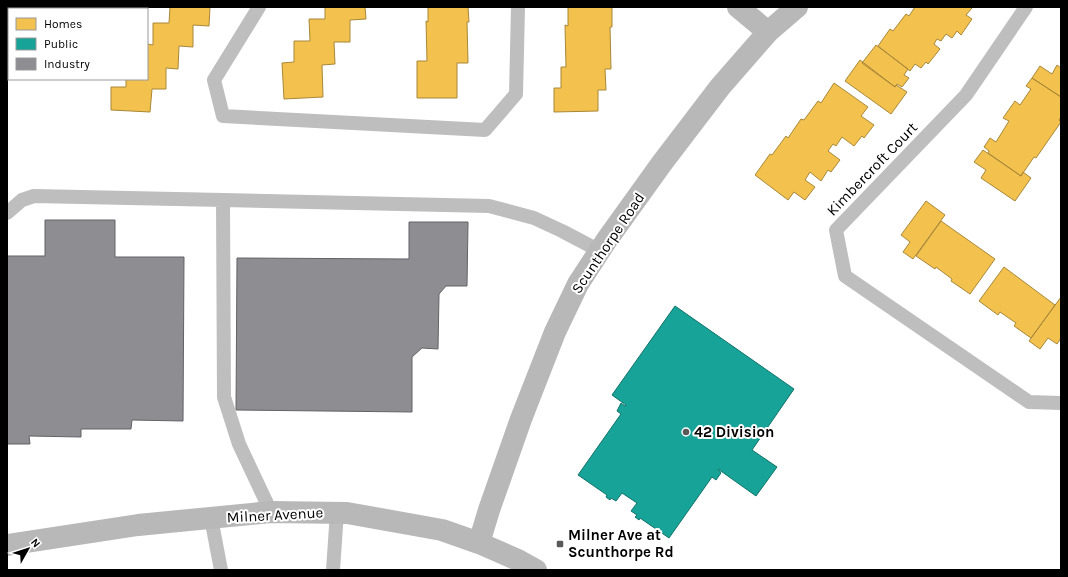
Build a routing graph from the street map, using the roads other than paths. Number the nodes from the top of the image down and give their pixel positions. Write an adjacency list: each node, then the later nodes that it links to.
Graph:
1 (259, 7): 2 (lane)
2 (518, 7)
3 (738, 7): 6 (street)
4 (797, 7): 6 (street, Scunthorpe Road)
5 (1026, 7): 10 (lane, Kimbercroft Court)
6 (768, 32): 9 (street, Scunthorpe Road)
7 (223, 200): 8 (lane); 9 (lane); 11 (lane)
8 (7, 213)
9 (600, 251): 14 (street, Scunthorpe Road)
10 (1061, 403)
11 (271, 512): 12 (street, Milner Avenue); 13 (street, Milner Avenue)
12 (337, 512): 14 (street, Milner Avenue); 17 (lane)
13 (211, 518): 15 (street, Milner Avenue); 16 (lane)
14 (479, 543): 18 (street, Milner Avenue)
15 (7, 545)
16 (221, 570)
17 (333, 570)
18 (536, 570)

